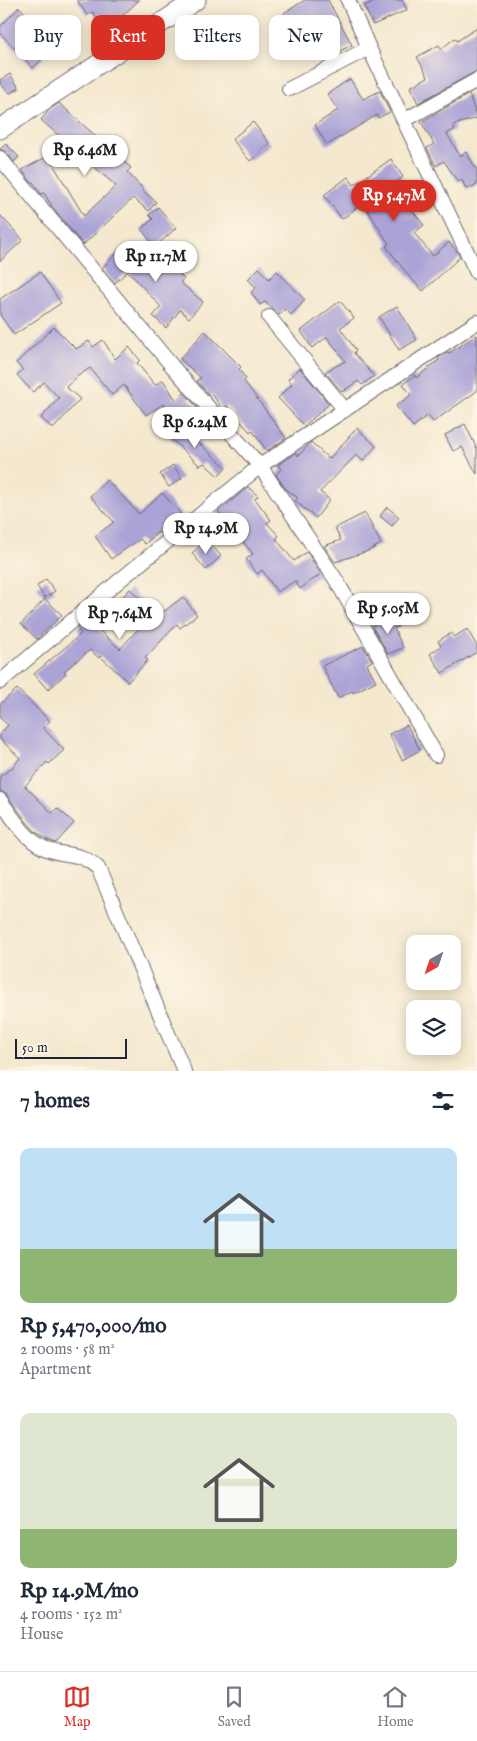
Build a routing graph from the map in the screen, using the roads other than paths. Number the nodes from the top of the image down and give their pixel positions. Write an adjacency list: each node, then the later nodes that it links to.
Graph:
1 (196, 0): 7 (street)
2 (348, 0): 3 (street)
3 (369, 48): 5 (street); 6 (street)
4 (477, 80): 6 (street)
5 (289, 89)
6 (405, 120): 9 (street)
7 (0, 128)
8 (0, 158): 13 (street)
9 (477, 273)
10 (269, 318): 12 (street)
11 (477, 322): 12 (street)
12 (345, 410): 13 (street)
13 (260, 466): 14 (street); 15 (street)
14 (0, 682)
15 (436, 755)
16 (0, 800): 17 (street)
17 (184, 1071)

